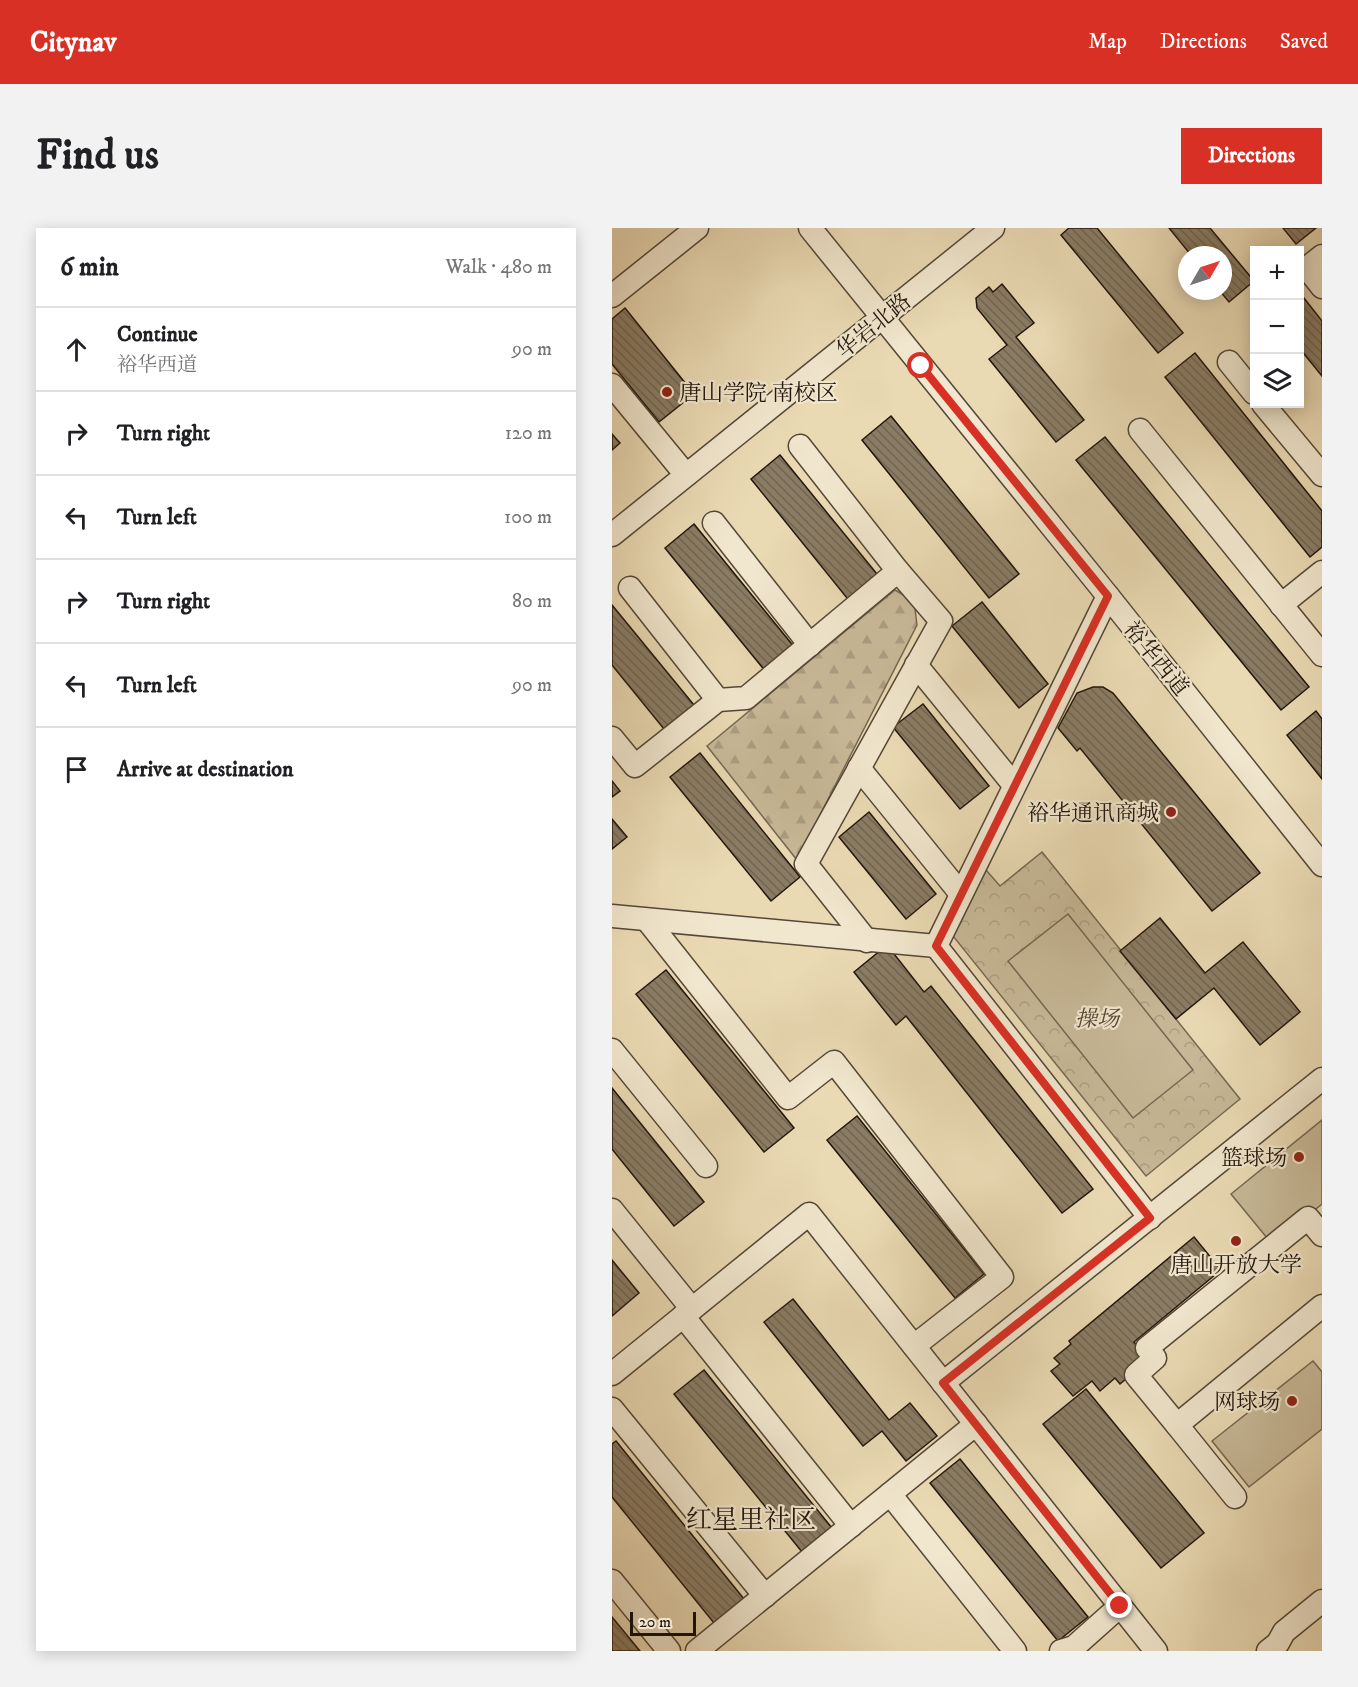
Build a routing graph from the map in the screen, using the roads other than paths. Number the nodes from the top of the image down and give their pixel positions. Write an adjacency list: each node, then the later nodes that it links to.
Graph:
1 (697, 228): 6 (street)
2 (810, 228): 7 (street, 裕华西道)
3 (993, 228): 7 (street, 华岩北路)
4 (1322, 256): 5 (street)
5 (1322, 287)
6 (612, 296)
7 (882, 318): 14 (street, 华岩北路); 21 (street, 裕华西道)
8 (1229, 362): 10 (street)
9 (612, 385): 14 (street)
10 (1250, 388)
11 (1266, 408): 15 (street)
12 (1140, 430): 22 (street)
13 (800, 446): 18 (street)
14 (686, 475): 17 (street, 华岩北路)
15 (1322, 475)
16 (714, 523): 23 (street)
17 (612, 535)
18 (898, 571): 23 (street); 25 (street)
19 (1322, 572): 22 (street)
20 (630, 588): 26 (street)
21 (1108, 596): 29 (street); 30 (street, 裕华西道)
22 (1281, 605): 24 (street)
23 (810, 645): 26 (street)
24 (1322, 655)
25 (916, 665): 28 (street); 29 (street)
26 (718, 700): 27 (street)
27 (612, 738)
28 (859, 768): 31 (street); 34 (street)
29 (1014, 785): 31 (street)
30 (1322, 865)
31 (961, 894): 35 (street)
32 (612, 916): 33 (street)
33 (647, 920): 34 (street); 44 (street)
34 (867, 941): 35 (street)
35 (936, 946): 40 (street)
36 (612, 1050): 38 (street)
37 (1322, 1079): 40 (street)
38 (706, 1166)
39 (612, 1210): 43 (street)
40 (1150, 1218): 46 (street)
41 (1322, 1235): 49 (street)
42 (1322, 1306): 49 (street)
43 (688, 1312): 44 (street); 45 (street); 52 (street)
44 (914, 1346): 46 (street)
45 (612, 1374)
46 (943, 1383): 48 (street)
47 (612, 1409): 54 (street)
48 (976, 1424): 50 (street); 56 (street)
49 (1177, 1425): 51 (street)
50 (890, 1494): 52 (street); 61 (street)
51 (1235, 1497)
52 (851, 1526): 54 (street)
53 (612, 1581): 59 (street)
54 (765, 1596): 60 (street)
55 (1322, 1601): 57 (street)
56 (1120, 1606): 58 (street); 62 (street)
57 (1277, 1648)
58 (1071, 1650)
59 (669, 1651)
60 (697, 1651)
61 (1015, 1651)
62 (1156, 1651)

